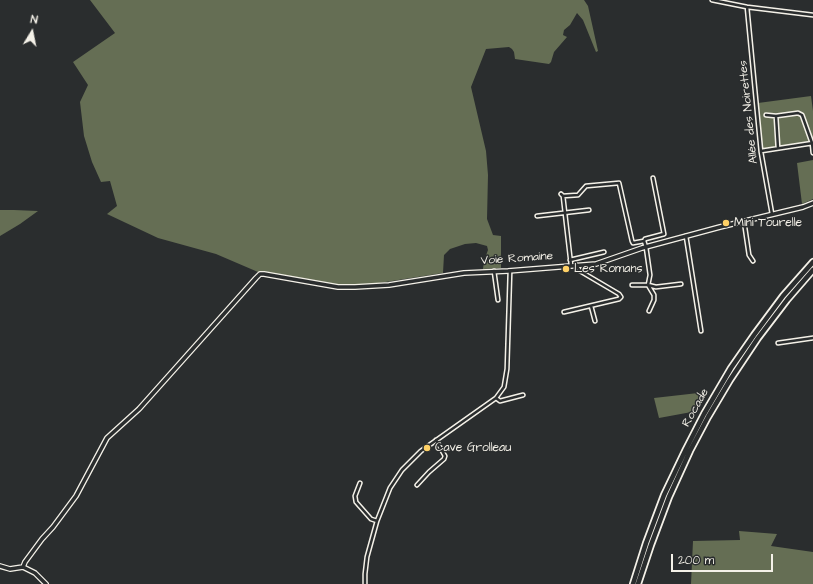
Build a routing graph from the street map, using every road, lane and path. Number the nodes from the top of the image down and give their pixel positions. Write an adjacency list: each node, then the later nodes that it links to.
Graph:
1 (712, 0): 2 (street)
2 (729, 2): 3 (street)
3 (748, 7): 4 (street); 9 (street, Allée des Noirettes)
4 (813, 15)
5 (766, 115): 6 (street)
6 (776, 116): 7 (street); 8 (street)
7 (812, 143): 8 (street); 10 (street)
8 (778, 148): 9 (street)
9 (761, 151): 15 (street, Allée des Noirettes)
10 (813, 153)
11 (653, 178): 19 (street)
12 (813, 203): 15 (street, Voie Romaine)
13 (589, 210): 14 (street)
14 (564, 213): 16 (street); 19 (street); 23 (street)
15 (772, 214): 17 (street, Voie Romaine)
16 (537, 216)
17 (744, 221): 18 (street, Voie Romaine); 24 (street)
18 (686, 236): 20 (street, Voie Romaine); 40 (street)
19 (644, 241): 20 (street)
20 (646, 247): 26 (street, Voie Romaine); 33 (street)
21 (604, 252): 23 (street)
22 (813, 258): 28 (highway)
23 (570, 260): 27 (street)
24 (753, 261)
25 (813, 262): 28 (highway, Rocade)
26 (576, 265): 27 (street, Voie Romaine); 36 (street)
27 (571, 266): 31 (street, Voie Romaine)
28 (808, 268): 53 (highway, Rocade)
29 (813, 270): 54 (highway)
30 (494, 271): 31 (street, Voie Romaine); 35 (street); 50 (street, Voie Romaine)
31 (510, 271): 44 (street)
32 (681, 284): 33 (street)
33 (648, 285): 34 (street); 37 (street)
34 (632, 286)
35 (498, 300)
36 (592, 306): 38 (street); 39 (street)
37 (649, 311)
38 (564, 312)
39 (594, 321)
40 (701, 331)
41 (813, 338): 42 (street)
42 (778, 343)
43 (523, 395): 44 (street)
44 (496, 398): 45 (street)
45 (436, 440): 47 (street); 48 (street)
46 (360, 483): 48 (street)
47 (417, 485)
48 (377, 521): 52 (street)
49 (0, 566): 50 (street)
50 (23, 567): 51 (street)
51 (46, 584)
52 (365, 584)
53 (633, 584)
54 (638, 584)

